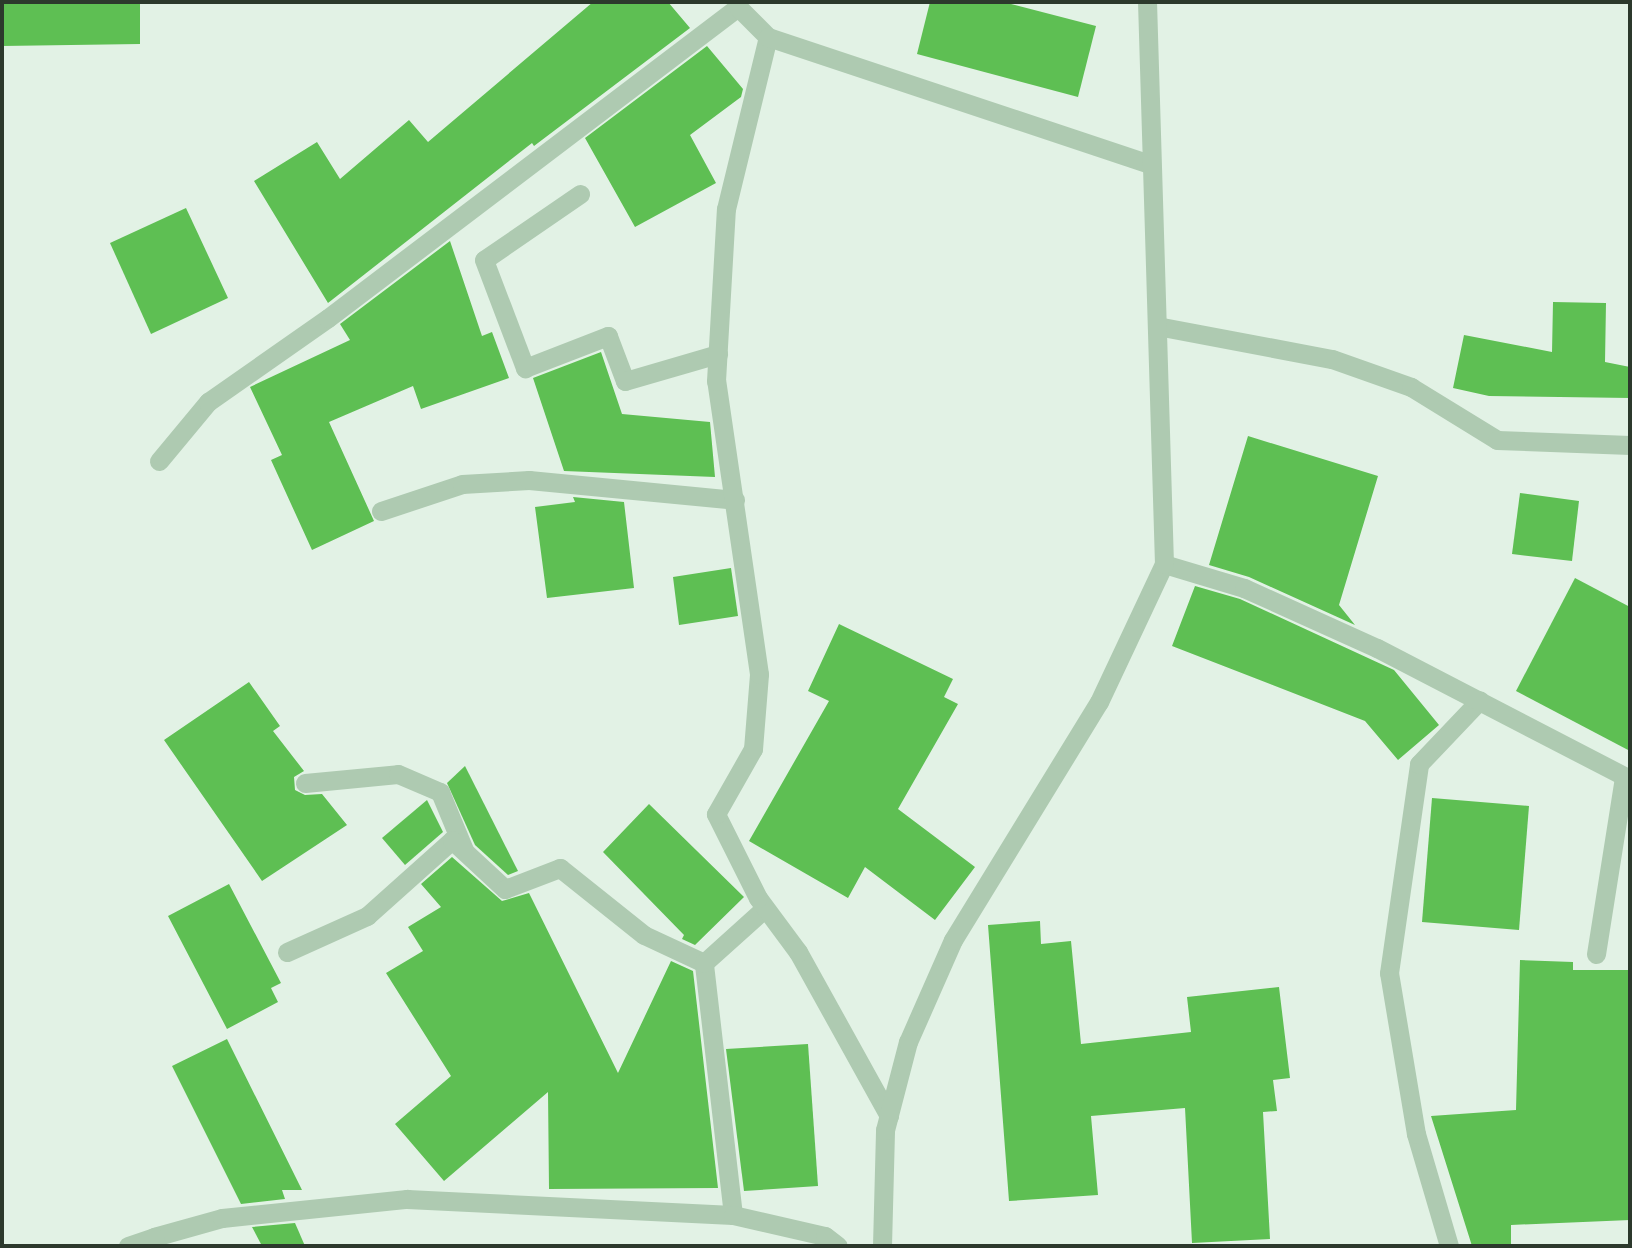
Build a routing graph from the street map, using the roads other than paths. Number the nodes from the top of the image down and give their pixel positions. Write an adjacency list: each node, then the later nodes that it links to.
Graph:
1 (1147, 2): 3 (street)
2 (768, 37): 3 (street); 6 (street); 8 (street)
3 (1150, 164): 5 (street)
4 (580, 194): 6 (street)
5 (1157, 326): 7 (street); 11 (street)
6 (718, 354): 9 (street)
7 (1630, 445)
8 (159, 461)
9 (735, 500): 10 (street); 16 (street)
10 (381, 511)
11 (1164, 564): 12 (street); 20 (street)
12 (1480, 700): 13 (street); 25 (street)
13 (1627, 778): 18 (street)
14 (304, 783): 15 (street)
15 (465, 851): 17 (street); 19 (street)
16 (765, 908): 19 (street); 20 (street)
17 (287, 952)
18 (1596, 954)
19 (704, 963): 21 (street)
20 (889, 1116): 24 (street)
21 (733, 1215): 22 (street); 23 (street)
22 (128, 1246)
23 (838, 1246)
24 (882, 1246)
25 (1449, 1246)

